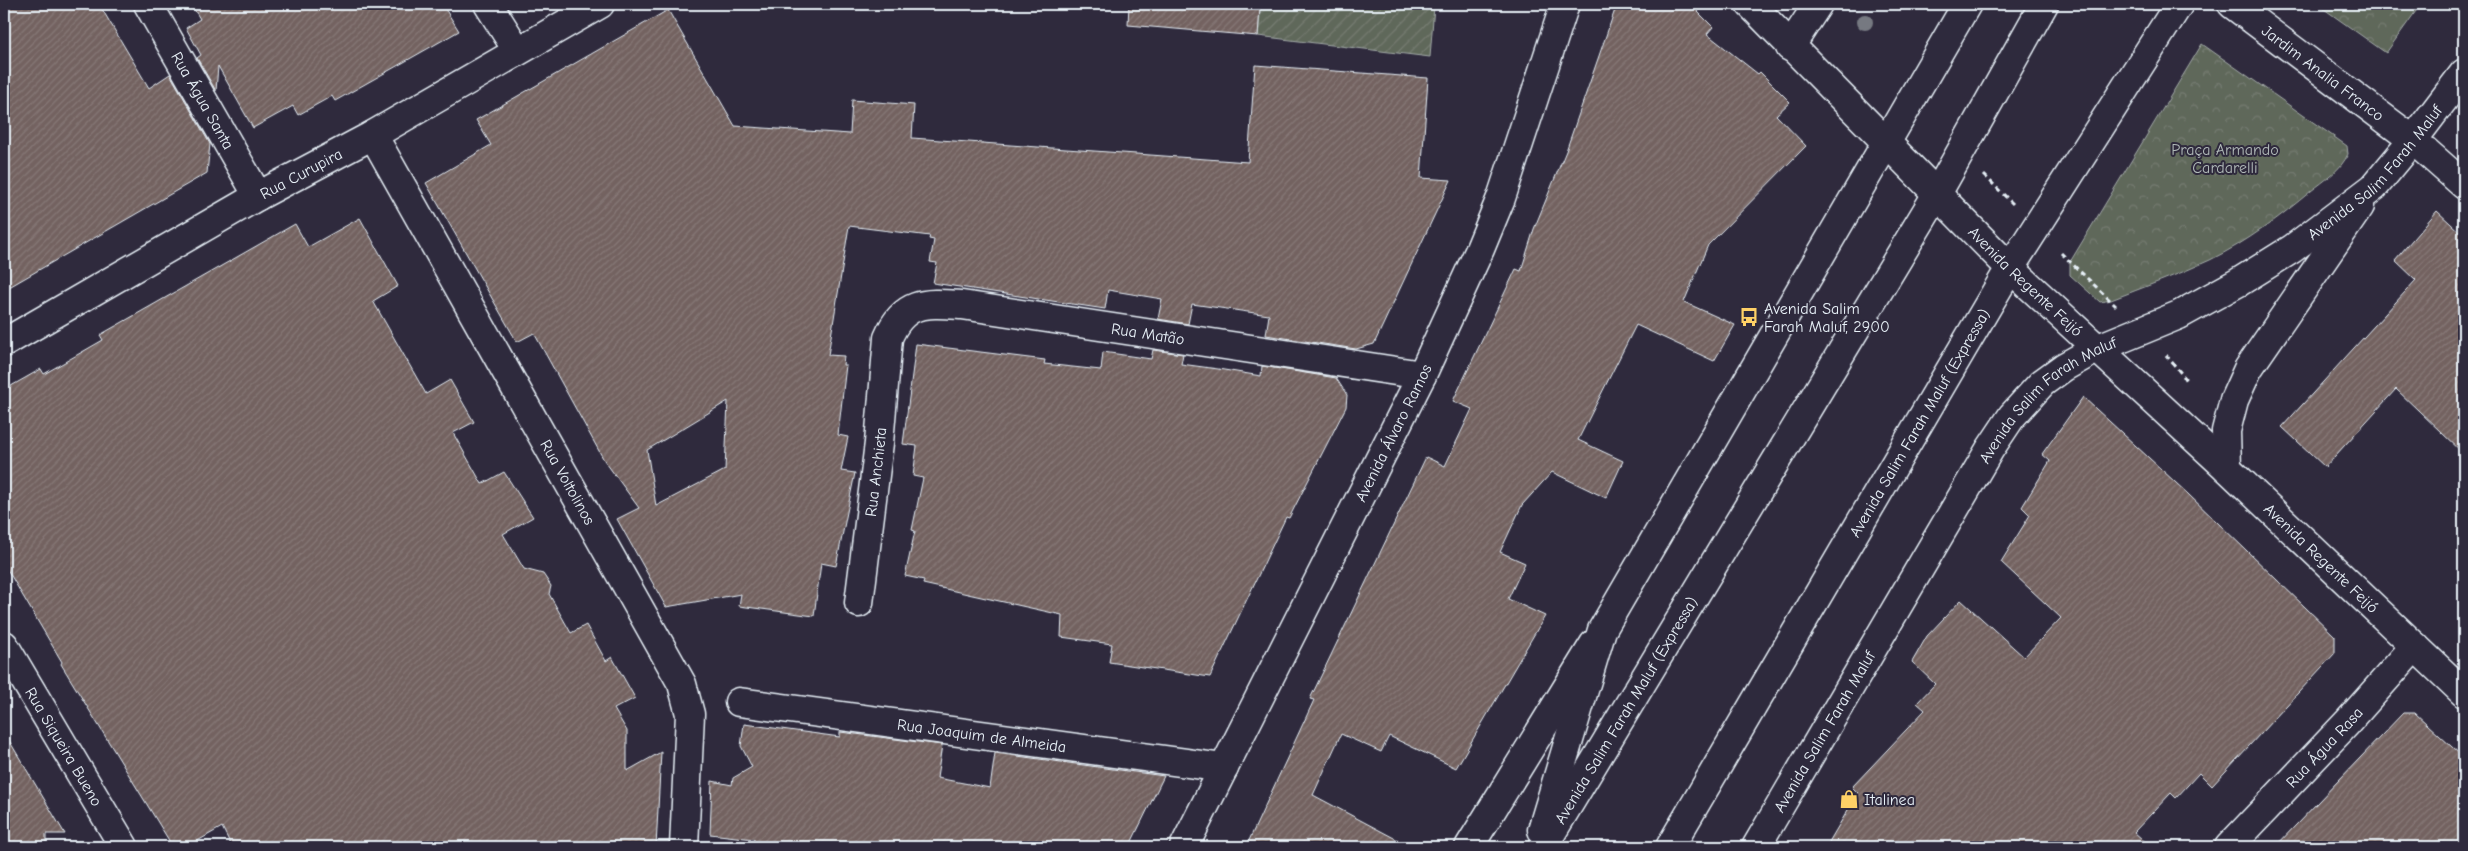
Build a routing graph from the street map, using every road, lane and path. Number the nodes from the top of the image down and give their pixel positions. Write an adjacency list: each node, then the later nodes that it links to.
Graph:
1 (148, 4): 21 (main road, Rua Água Santa)
2 (488, 4): 12 (main road)
3 (600, 4): 12 (main road, Rua Curupira)
4 (1565, 4): 30 (main road, Avenida Álvaro Ramos)
5 (1750, 4): 11 (main road, Avenida Regente Feijó)
6 (1818, 4): 11 (main road)
7 (1967, 4): 16 (main road)
8 (2044, 4): 20 (main road, Avenida Salim Farah Maluf (Expressa))
9 (2180, 4): 24 (main road, Avenida Salim Farah Maluf (Expressa))
10 (2232, 4): 15 (main road, Jardim Analia Franco)
11 (1790, 46): 16 (main road, Avenida Regente Feijó)
12 (517, 50): 14 (main road, Rua Curupira)
13 (2464, 73): 15 (main road, Avenida Salim Farah Maluf)
14 (373, 135): 21 (main road, Rua Curupira); 41 (main road, Rua Voltolinos)
15 (2413, 140): 18 (main road, Jardim Analia Franco); 19 (main road, Avenida Salim Farah Maluf)
16 (1886, 143): 20 (main road, Avenida Regente Feijó); 34 (main road)
17 (1982, 172): 22 (path)
18 (2464, 185)
19 (2374, 187): 28 (main road, Avenida Salim Farah Maluf); 32 (main road)
20 (1937, 194): 24 (main road, Avenida Regente Feijó); 45 (main road, Avenida Salim Farah Maluf (Expressa))
21 (258, 196): 27 (main road, Rua Curupira)
22 (2020, 211)
23 (2061, 253): 25 (path)
24 (2010, 268): 28 (main road, Avenida Regente Feijó); 46 (main road, Avenida Salim Farah Maluf (Expressa))
25 (2119, 309)
26 (888, 338): 30 (main road, Rua Matão); 33 (main road, Rua Anchieta)
27 (4, 343)
28 (2096, 349): 32 (main road, Avenida Regente Feijó); 47 (main road, Avenida Salim Farah Maluf)
29 (2163, 353): 31 (path)
30 (1422, 374): 39 (main road, Avenida Álvaro Ramos)
31 (2172, 385)
32 (2227, 468): 36 (main road, Avenida Regente Feijó)
33 (859, 603)
34 (1602, 630): 43 (main road); 44 (main road)
35 (4, 646): 40 (main road, Rua Siqueira Bueno)
36 (2415, 646): 37 (main road, Avenida Regente Feijó); 48 (main road, Rua Água Rasa)
37 (2464, 693)
38 (739, 702): 39 (main road, Rua Joaquim de Almeida)
39 (1224, 768): 42 (main road, Avenida Álvaro Ramos)
40 (124, 847)
41 (684, 847)
42 (1184, 847)
43 (1469, 847)
44 (1536, 847)
45 (1543, 847)
46 (1670, 847)
47 (1756, 847)
48 (2229, 847)

